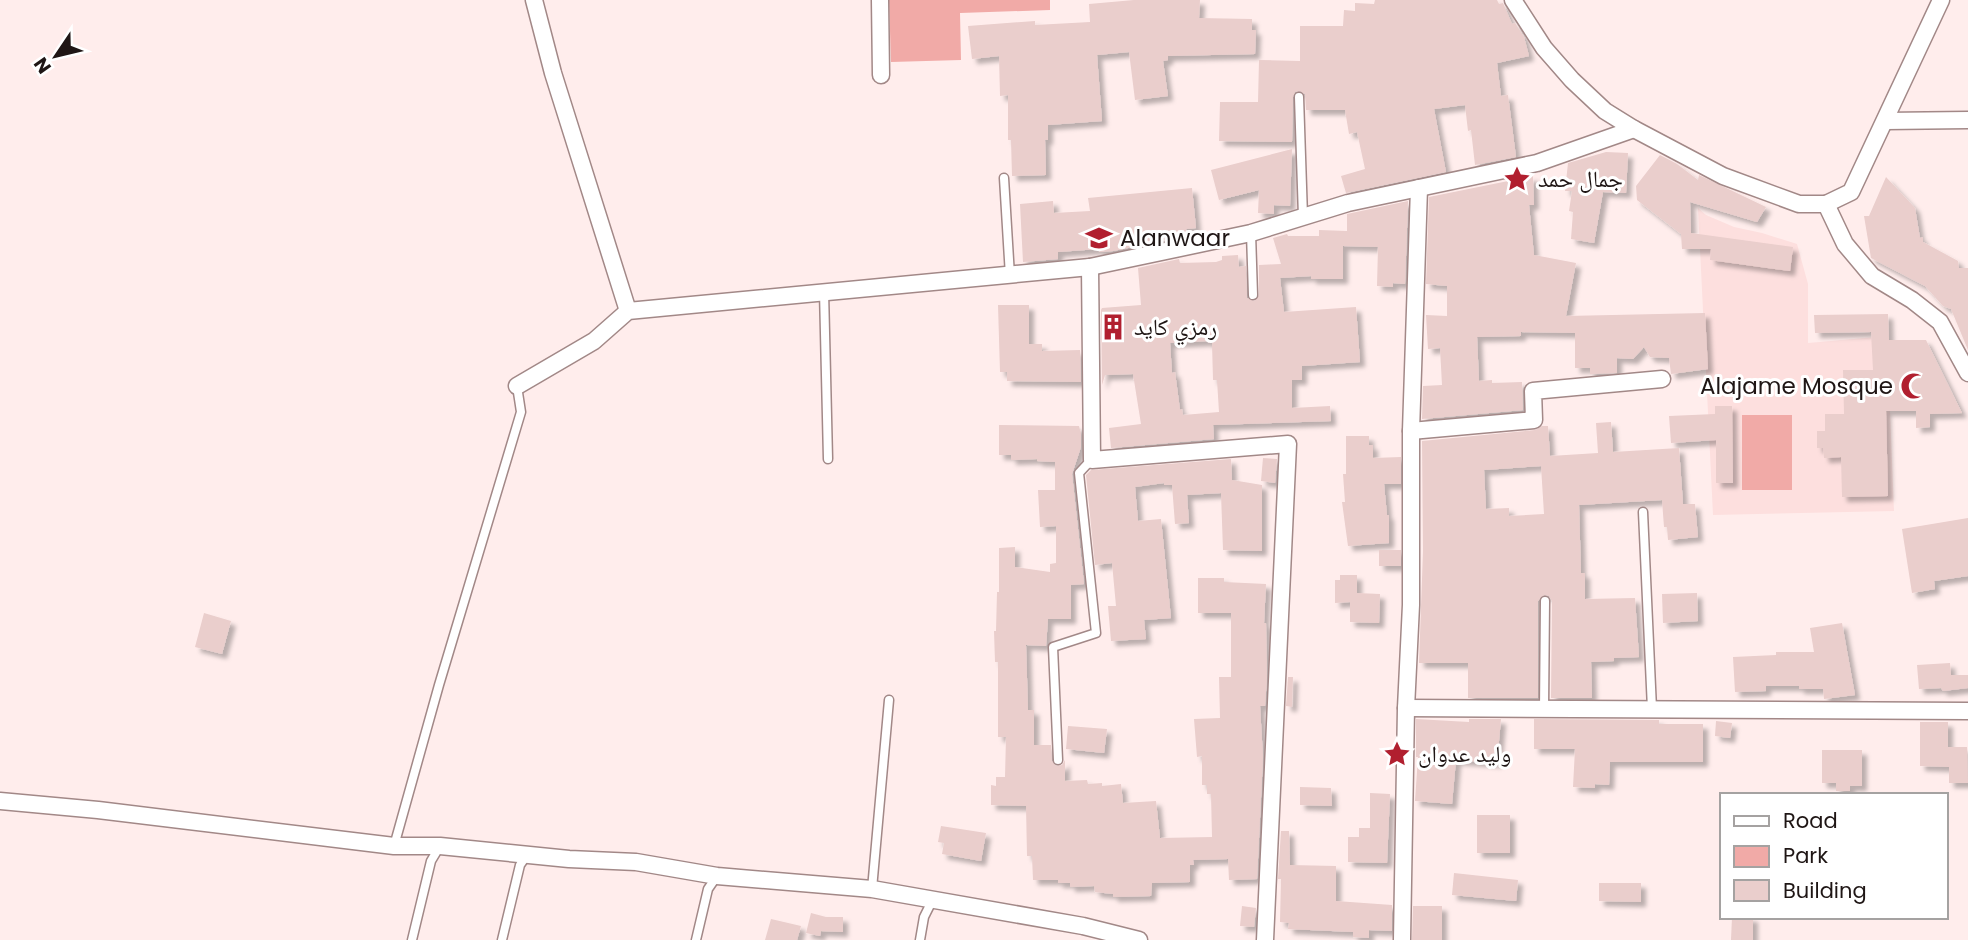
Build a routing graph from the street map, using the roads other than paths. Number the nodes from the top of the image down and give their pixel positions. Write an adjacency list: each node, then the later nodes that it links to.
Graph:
1 (534, 0): 19 (street)
2 (880, 0): 5 (street)
3 (1513, 0): 9 (street)
4 (1941, 0): 8 (street)
5 (881, 75)
6 (1299, 97): 13 (lane)
7 (1968, 120): 8 (street)
8 (1885, 121): 12 (street)
9 (1634, 130): 11 (street); 12 (street)
10 (1004, 178): 16 (lane)
11 (1419, 188): 13 (street); 23 (street)
12 (1826, 204): 20 (street)
13 (1303, 217): 14 (street)
14 (1251, 233): 15 (street); 18 (lane)
15 (1090, 267): 16 (street); 25 (street)
16 (1010, 276): 17 (street)
17 (824, 291): 19 (street); 24 (lane)
18 (1253, 295)
19 (628, 312): 22 (street)
20 (1968, 373)
21 (1662, 379): 23 (street)
22 (524, 382): 35 (lane)
23 (1411, 431): 29 (street)
24 (828, 459)
25 (1092, 459): 33 (lane); 46 (street)
26 (1643, 512): 31 (lane)
27 (1545, 601): 30 (lane)
28 (889, 700): 39 (lane)
29 (1406, 708): 30 (street); 47 (street)
30 (1544, 709): 31 (street)
31 (1652, 709): 32 (street)
32 (1968, 711)
33 (1058, 760)
34 (0, 802): 35 (street)
35 (394, 846): 36 (street)
36 (440, 846): 37 (street); 41 (lane)
37 (527, 855): 38 (street); 42 (lane)
38 (717, 876): 39 (street); 43 (lane)
39 (872, 889): 40 (street)
40 (932, 901): 44 (lane); 45 (street)
41 (412, 940)
42 (502, 940)
43 (696, 940)
44 (919, 940)
45 (1139, 940)
46 (1265, 940)
47 (1402, 940)

